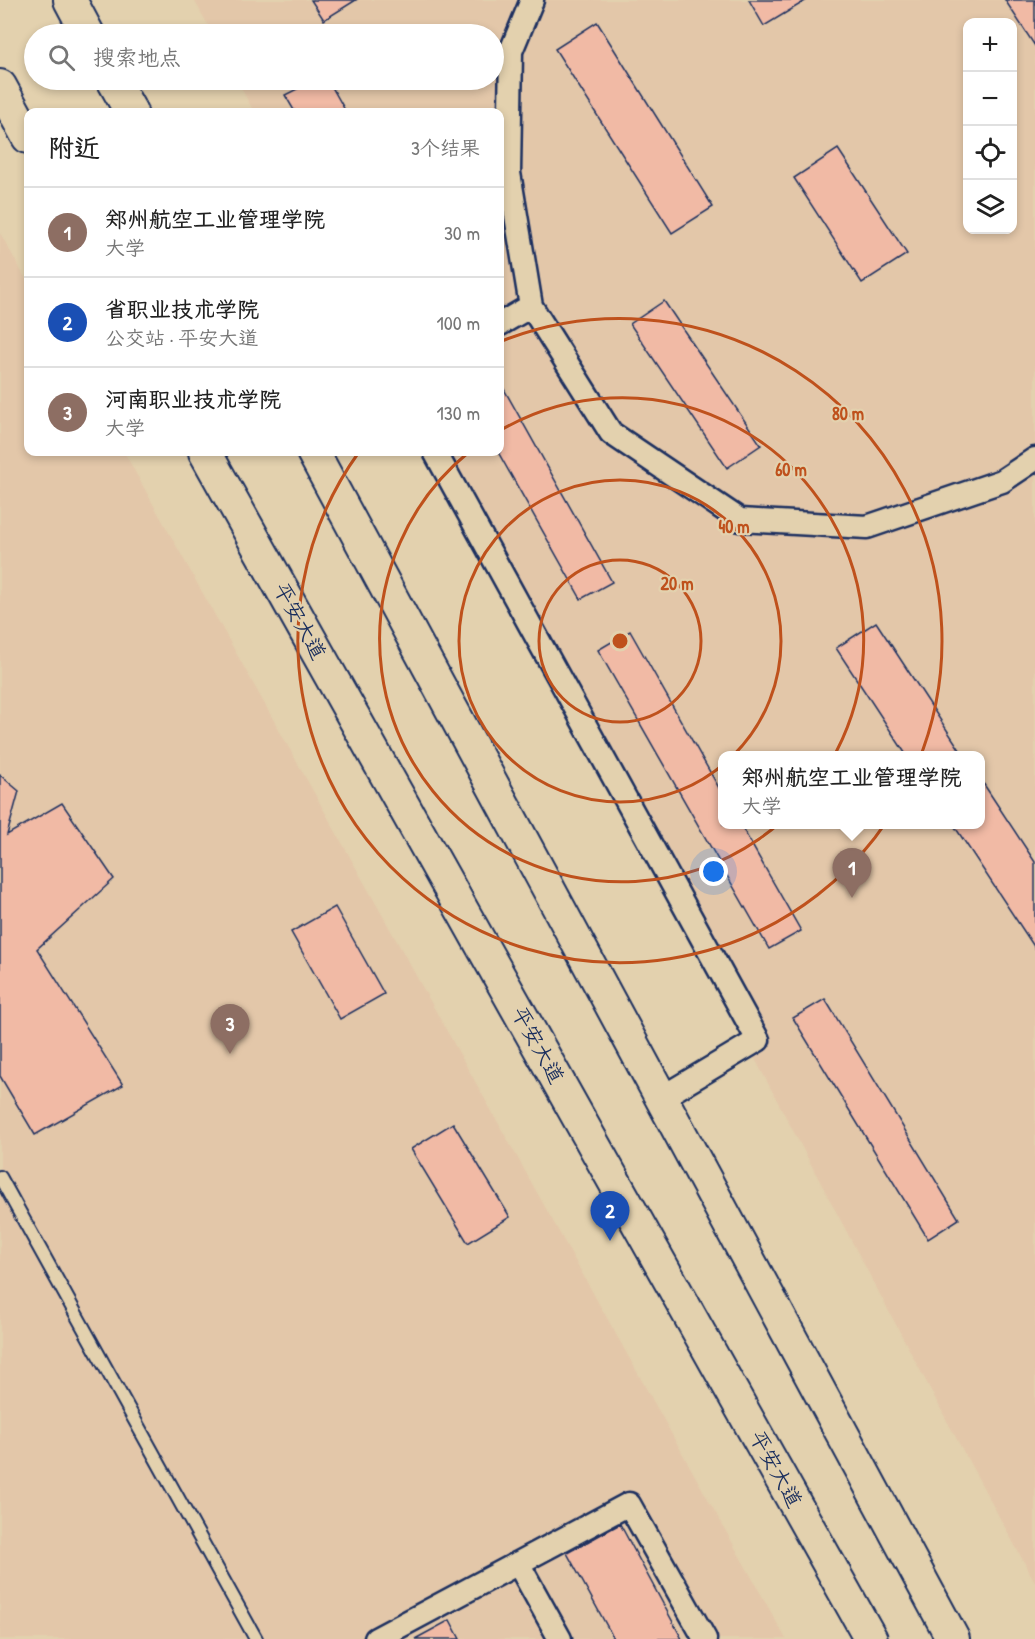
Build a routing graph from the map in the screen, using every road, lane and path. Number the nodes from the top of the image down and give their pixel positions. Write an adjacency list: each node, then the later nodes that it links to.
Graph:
1 (70, 0): 3 (main road)
2 (532, 0): 8 (street)
3 (83, 24)
4 (0, 86): 7 (main road)
5 (118, 90): 6 (main road)
6 (128, 108)
7 (24, 130)
8 (531, 306): 9 (street); 13 (street)
9 (504, 322)
10 (207, 456): 21 (main road, 平安大道)
11 (315, 456): 14 (main road)
12 (437, 456): 14 (street)
13 (1035, 459)
14 (662, 1098): 22 (main road)
15 (0, 1177): 17 (lane)
16 (518, 1563): 18 (street); 19 (street); 20 (street)
17 (256, 1639)
18 (376, 1639)
19 (560, 1639)
20 (705, 1639)
21 (871, 1639)
22 (953, 1639)

